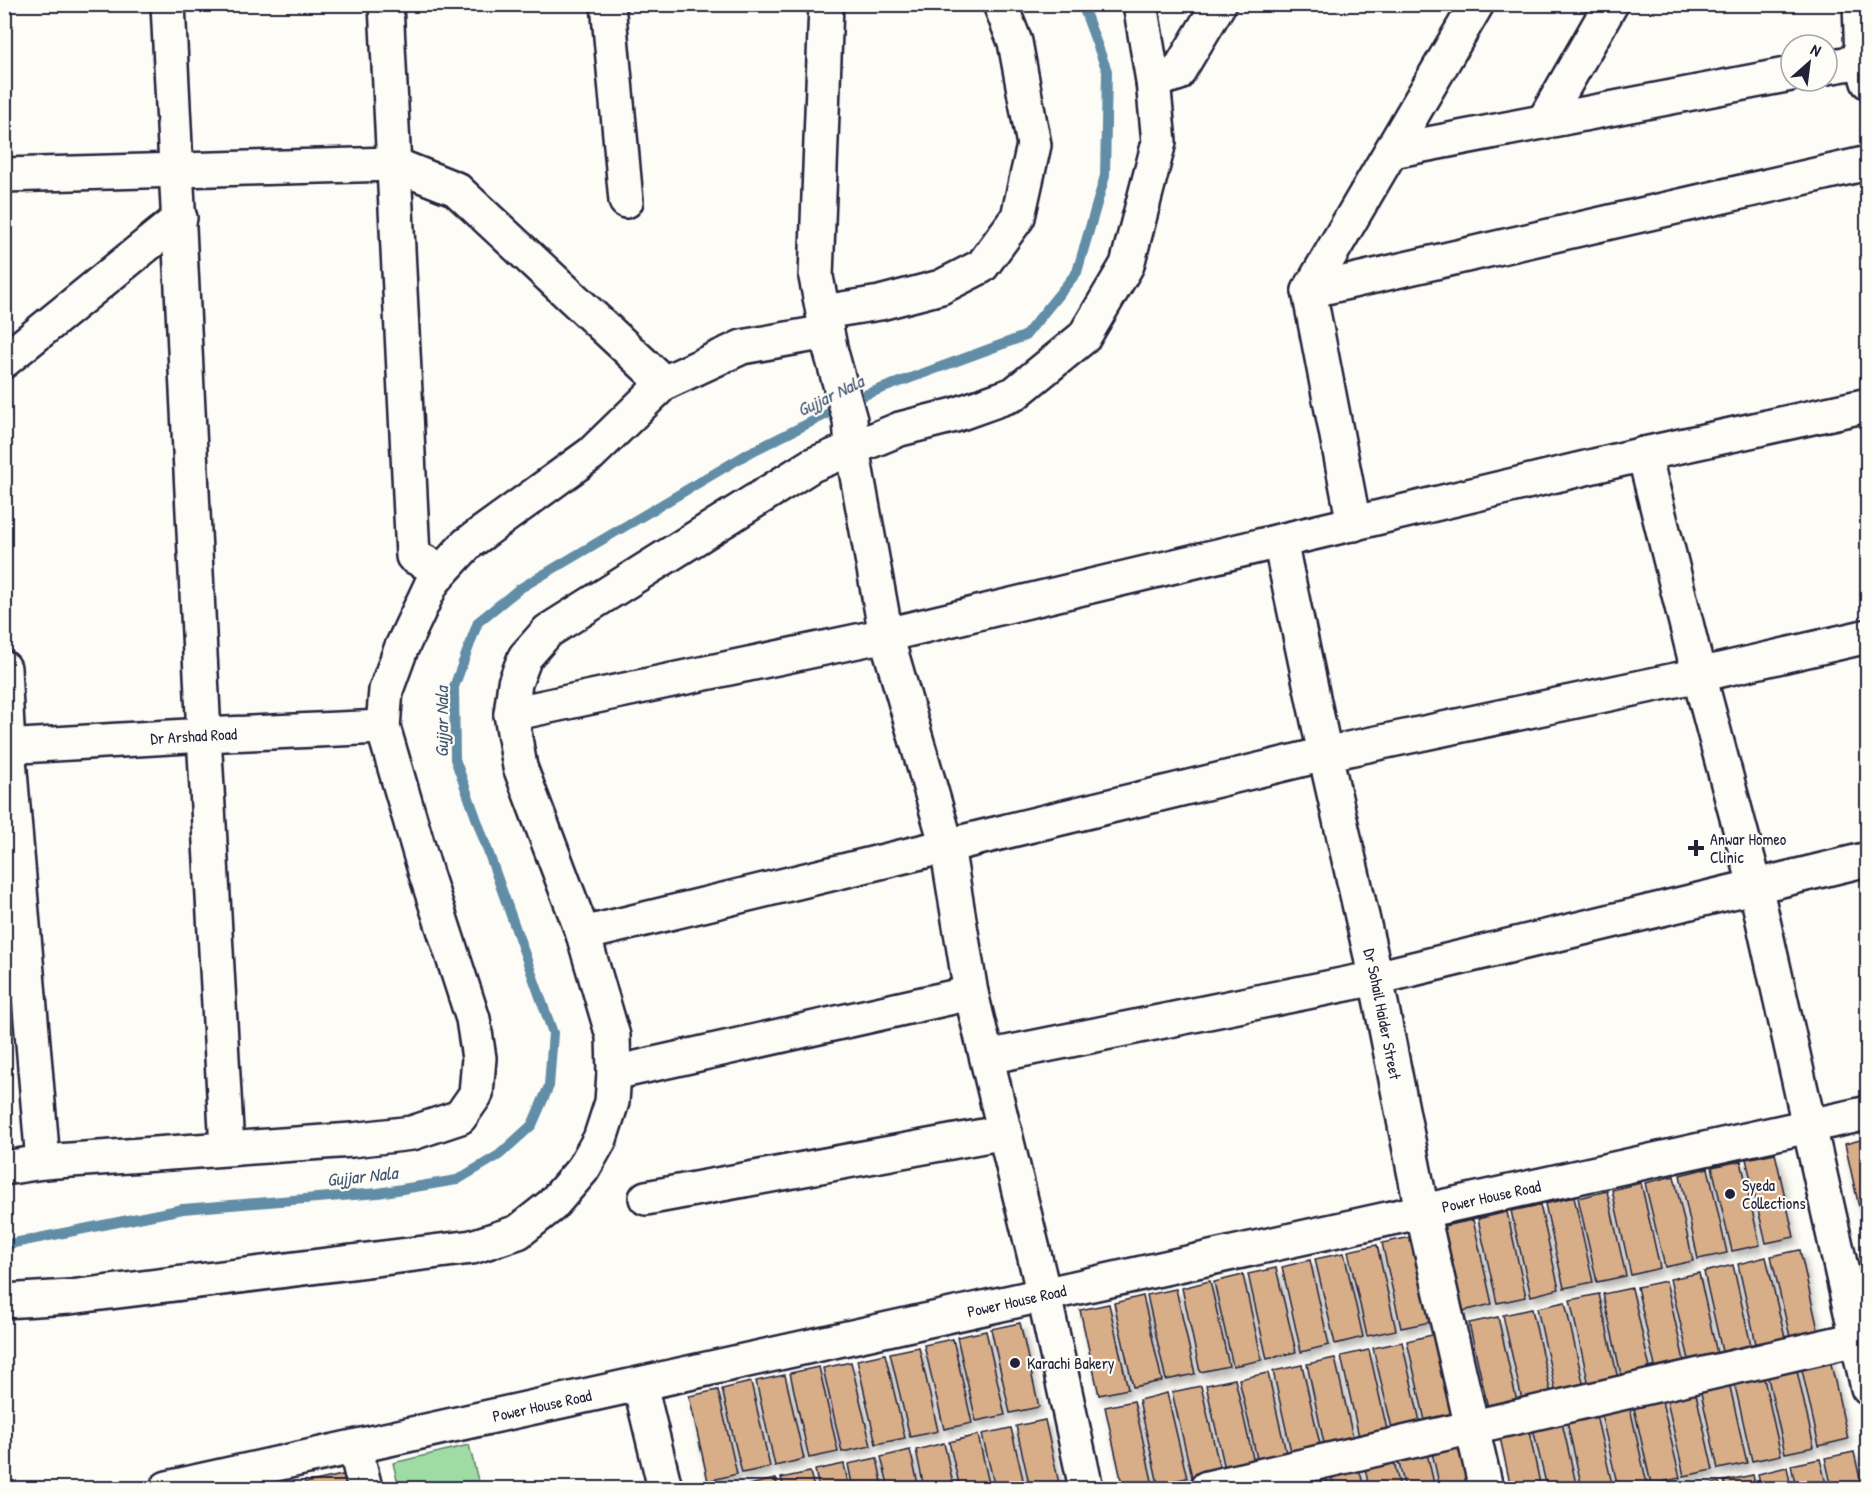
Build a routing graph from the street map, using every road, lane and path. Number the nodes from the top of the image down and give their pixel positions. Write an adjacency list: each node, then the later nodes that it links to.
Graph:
1 (168, 4): 19 (street)
2 (386, 4): 18 (street)
3 (608, 4): 21 (street)
4 (826, 4): 24 (street)
5 (1000, 4): 24 (street)
6 (1140, 4): 14 (street)
7 (1219, 4): 14 (street)
8 (1477, 4): 16 (street)
9 (1611, 4): 15 (street)
10 (1860, 4): 12 (street)
11 (1839, 67): 12 (street)
12 (1866, 67)
13 (1779, 76): 15 (street)
14 (1154, 81): 28 (street)
15 (1544, 121): 16 (street)
16 (1392, 151): 23 (street)
17 (1868, 163): 23 (street)
18 (393, 165): 19 (street); 26 (street); 32 (street)
19 (176, 170): 20 (street); 22 (street)
20 (4, 175)
21 (626, 201)
22 (180, 218): 25 (street); 39 (street)
23 (1309, 291): 30 (street)
24 (827, 332): 26 (street); 28 (street)
25 (4, 361)
26 (664, 382): 32 (street)
27 (1868, 405): 29 (street)
28 (851, 434): 33 (street); 37 (street)
29 (1644, 454): 30 (street); 36 (street)
30 (1354, 524): 31 (street)
31 (1280, 541): 33 (street); 41 (street, Dr Sohail Haider Street)
32 (442, 571): 38 (street)
33 (886, 635): 37 (street); 42 (street)
34 (1868, 636): 36 (street)
35 (4, 668): 40 (street)
36 (1699, 675): 41 (street); 44 (street)
37 (511, 714): 45 (street)
38 (383, 727): 39 (street, Dr Arshad Road); 53 (street)
39 (204, 735): 40 (street, Dr Arshad Road); 53 (street)
40 (6, 747): 54 (street)
41 (1325, 754): 42 (street); 46 (street, Dr Sohail Haider Street)
42 (947, 846): 45 (street); 47 (street)
43 (1868, 859): 44 (street)
44 (1755, 885): 46 (street); 51 (street)
45 (583, 934): 49 (street)
46 (1376, 978): 48 (street); 57 (street, Dr Sohail Haider Street)
47 (971, 993): 48 (street); 49 (street)
48 (987, 1057): 52 (street)
49 (614, 1073): 59 (street)
50 (1868, 1113): 51 (street, Power House Road)
51 (1808, 1126): 57 (street, Power House Road); 60 (street)
52 (1005, 1132): 56 (street); 58 (street)
53 (227, 1148): 54 (street)
54 (43, 1162): 55 (street)
55 (4, 1168)
56 (646, 1198)
57 (1422, 1211): 58 (street, Power House Road); 63 (street, Dr Sohail Haider Street)
58 (1044, 1295): 61 (street, Power House Road); 68 (street)
59 (4, 1301)
60 (1857, 1339): 62 (street); 63 (street)
61 (640, 1385): 64 (street, Power House Road); 67 (street)
62 (1868, 1388)
63 (1472, 1428): 69 (street); 70 (street, Dr Sohail Haider Street)
64 (355, 1447): 65 (street, Power House Road); 66 (street)
65 (170, 1488)
66 (365, 1488)
67 (665, 1488)
68 (1086, 1488)
69 (1208, 1488)
70 (1486, 1488)

